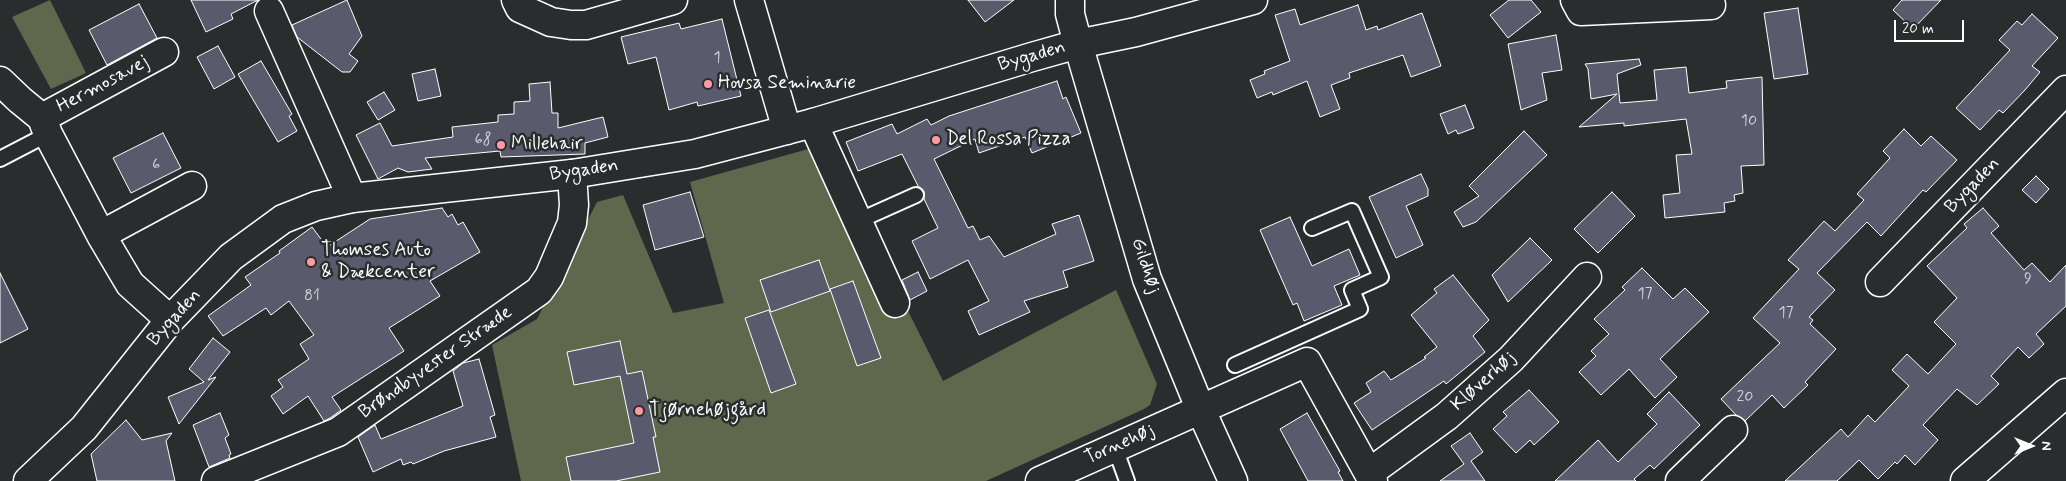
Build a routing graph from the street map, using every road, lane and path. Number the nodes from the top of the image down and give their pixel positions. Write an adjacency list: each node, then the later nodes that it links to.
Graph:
1 (516, 0): 2 (street)
2 (673, 0)
3 (749, 0): 16 (street)
4 (1070, 0): 10 (street, Gildhøj)
5 (1253, 0): 8 (street, Bygaden)
6 (1575, 0): 7 (street)
7 (1711, 6)
8 (1201, 7): 10 (street, Bygaden)
9 (269, 11): 21 (street)
10 (1078, 44): 14 (street, Bygaden); 33 (street, Gildhøj)
11 (164, 52): 15 (street, Hermosavej)
12 (2, 88): 15 (street, Hermosavej)
13 (2066, 90): 26 (street, Bygaden)
14 (813, 123): 16 (street, Bygaden); 22 (street)
15 (45, 126): 17 (lane); 24 (street, Hermosavej)
16 (787, 130): 18 (street, Bygaden)
17 (0, 159)
18 (572, 174): 21 (street, Bygaden); 38 (street, Brøndbyvester Stræde)
19 (192, 186): 24 (street)
20 (916, 195): 22 (lane)
21 (352, 198): 28 (street, Bygaden)
22 (858, 221): 27 (street)
23 (1312, 228): 29 (lane)
24 (101, 234): 28 (street, Hermosavej)
25 (1587, 276): 36 (street, Kløverhøj)
26 (1880, 282)
27 (895, 303)
28 (170, 320): 37 (street, Bygaden)
29 (1298, 337): 30 (lane); 31 (lane)
30 (1307, 362): 33 (street); 36 (street, Kløverhøj)
31 (1235, 365)
32 (2066, 392): 43 (street)
33 (1200, 408): 35 (street, Tornehøj); 41 (street, Gildhøj)
34 (1733, 430): 42 (street)
35 (1115, 448): 39 (street, Tornehøj); 40 (lane)
36 (1371, 477)
37 (28, 481)
38 (216, 481)
39 (1040, 481)
40 (1127, 481)
41 (1233, 481)
42 (1680, 481)
43 (1965, 481)

